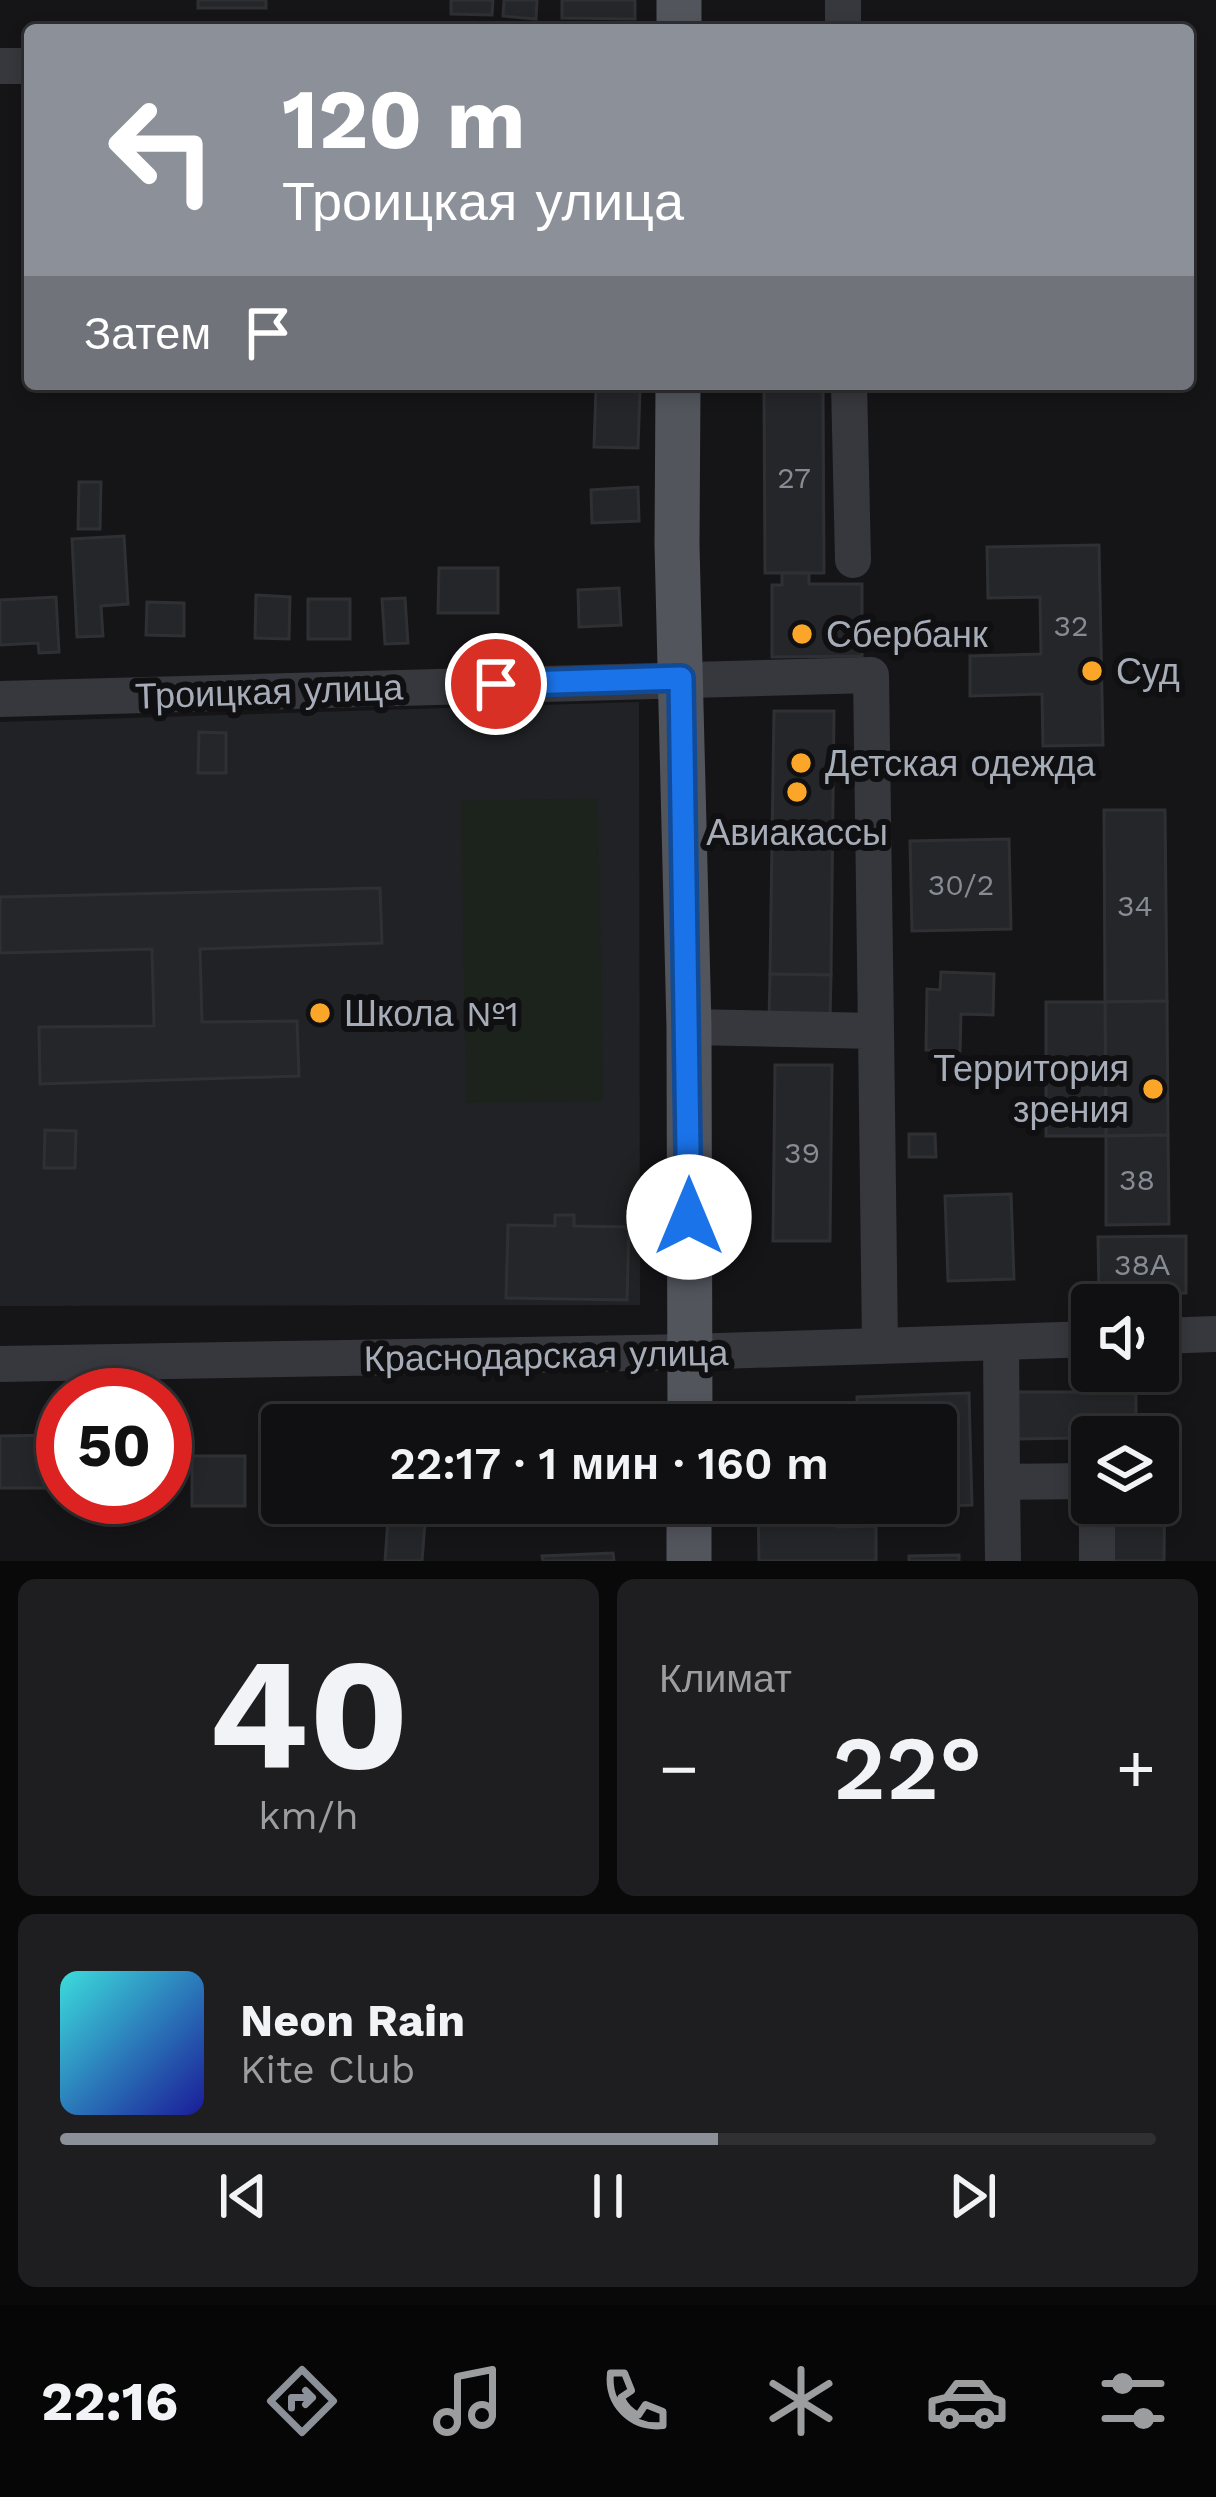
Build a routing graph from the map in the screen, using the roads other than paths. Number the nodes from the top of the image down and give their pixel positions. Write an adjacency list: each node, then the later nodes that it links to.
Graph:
1 (678, 390): 4 (main road)
2 (850, 390): 3 (street)
3 (853, 560)
4 (681, 678): 5 (street, Троицкая улица); 6 (main road); 7 (street, Троицкая улица)
5 (0, 699)
6 (689, 1028): 7 (street); 13 (main road)
7 (876, 1031): 12 (street)
8 (1216, 1334): 9 (street)
9 (1179, 1335)
10 (1071, 1340): 11 (street, Краснодарская улица)
11 (1001, 1342): 12 (street, Краснодарская улица); 17 (street)
12 (880, 1346): 13 (street, Краснодарская улица)
13 (690, 1352): 14 (street, Краснодарская улица); 15 (main road)
14 (0, 1364)
15 (690, 1404)
16 (1071, 1480): 17 (street)
17 (1002, 1482): 21 (street)
18 (689, 1524): 20 (main road)
19 (1097, 1524): 22 (street)
20 (689, 1561)
21 (1003, 1561)
22 (1097, 1561)

